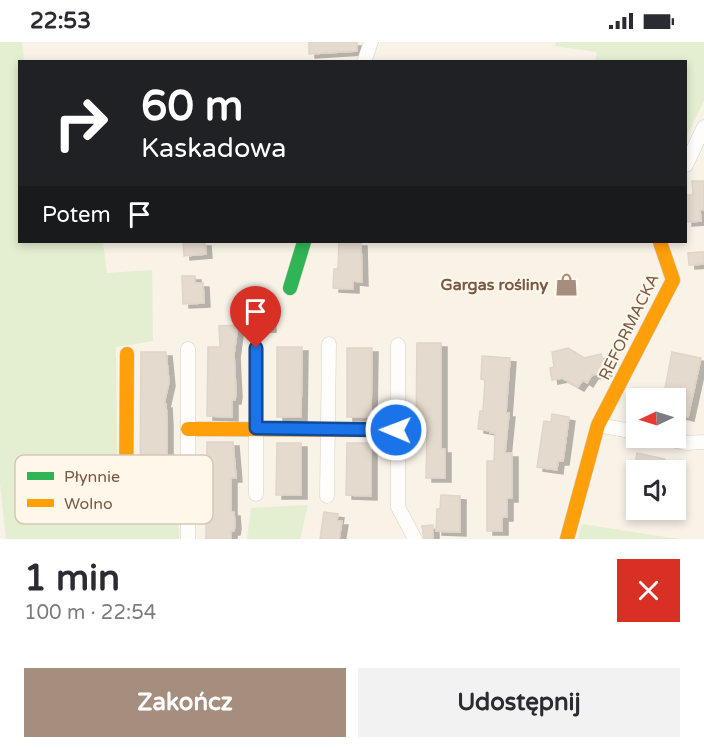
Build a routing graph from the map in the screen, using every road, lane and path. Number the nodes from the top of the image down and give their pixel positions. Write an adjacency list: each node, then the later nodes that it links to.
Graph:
1 (371, 42): 2 (street)
2 (365, 60)
3 (704, 127): 4 (street)
4 (687, 163)
5 (304, 243): 7 (street)
6 (660, 243): 13 (street, REFORMACKA)
7 (290, 288)
8 (329, 344): 16 (street)
9 (398, 345): 17 (street)
10 (256, 348): 14 (street)
11 (188, 349): 15 (street)
12 (127, 354): 21 (street)
13 (598, 425): 18 (street); 28 (street, REFORMACKA)
14 (256, 428): 15 (street); 16 (street); 23 (street)
15 (188, 429): 22 (street)
16 (328, 429): 17 (street); 24 (street)
17 (396, 430): 26 (street)
18 (626, 430)
19 (704, 442): 20 (street)
20 (686, 443)
21 (126, 455)
22 (188, 455)
23 (256, 494)
24 (327, 496)
25 (188, 524): 27 (street)
26 (415, 538)
27 (188, 539)
28 (567, 539)

